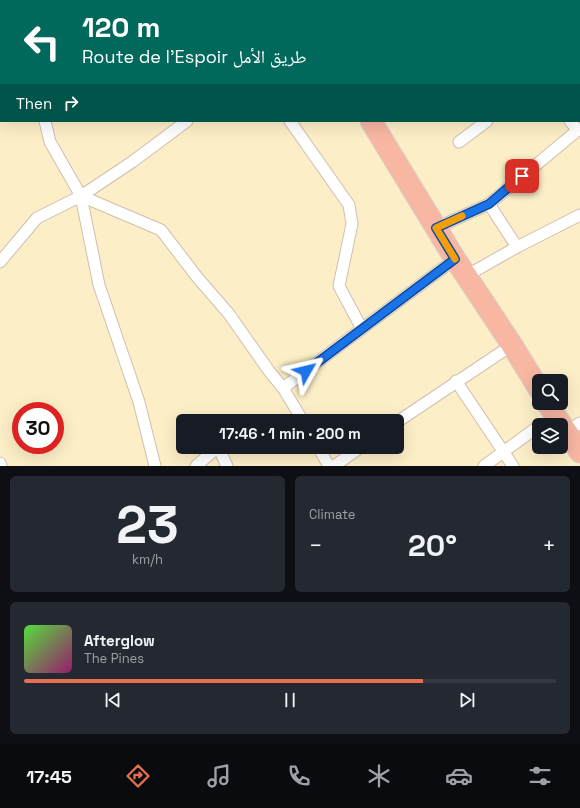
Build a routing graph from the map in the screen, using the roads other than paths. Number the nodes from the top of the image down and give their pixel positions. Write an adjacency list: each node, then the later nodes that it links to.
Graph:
1 (45, 122): 9 (street)
2 (186, 122): 9 (street)
3 (291, 122): 16 (street)
4 (372, 122): 12 (highway)
5 (486, 122): 8 (street)
6 (571, 122): 7 (street)
7 (579, 129): 10 (street)
8 (459, 142)
9 (81, 196): 14 (street); 20 (street); 29 (street)
10 (489, 204): 12 (street); 13 (street)
11 (580, 215): 13 (street)
12 (436, 228): 15 (highway)
13 (517, 247): 15 (street)
14 (1, 260)
15 (461, 268): 16 (street); 17 (highway)
16 (362, 329): 20 (street)
17 (512, 345): 18 (highway); 19 (street)
18 (532, 378)
19 (456, 381): 22 (street); 25 (street)
20 (283, 388): 21 (street)
21 (299, 414)
22 (404, 417)
23 (532, 435): 25 (street)
24 (568, 437): 26 (highway)
25 (503, 452): 34 (street); 35 (street)
26 (580, 452)
27 (322, 454): 32 (street)
28 (352, 454): 33 (street)
29 (155, 466)
30 (196, 466): 31 (street)
31 (227, 466)
32 (329, 466)
33 (334, 466)
34 (484, 466)
35 (513, 466)

